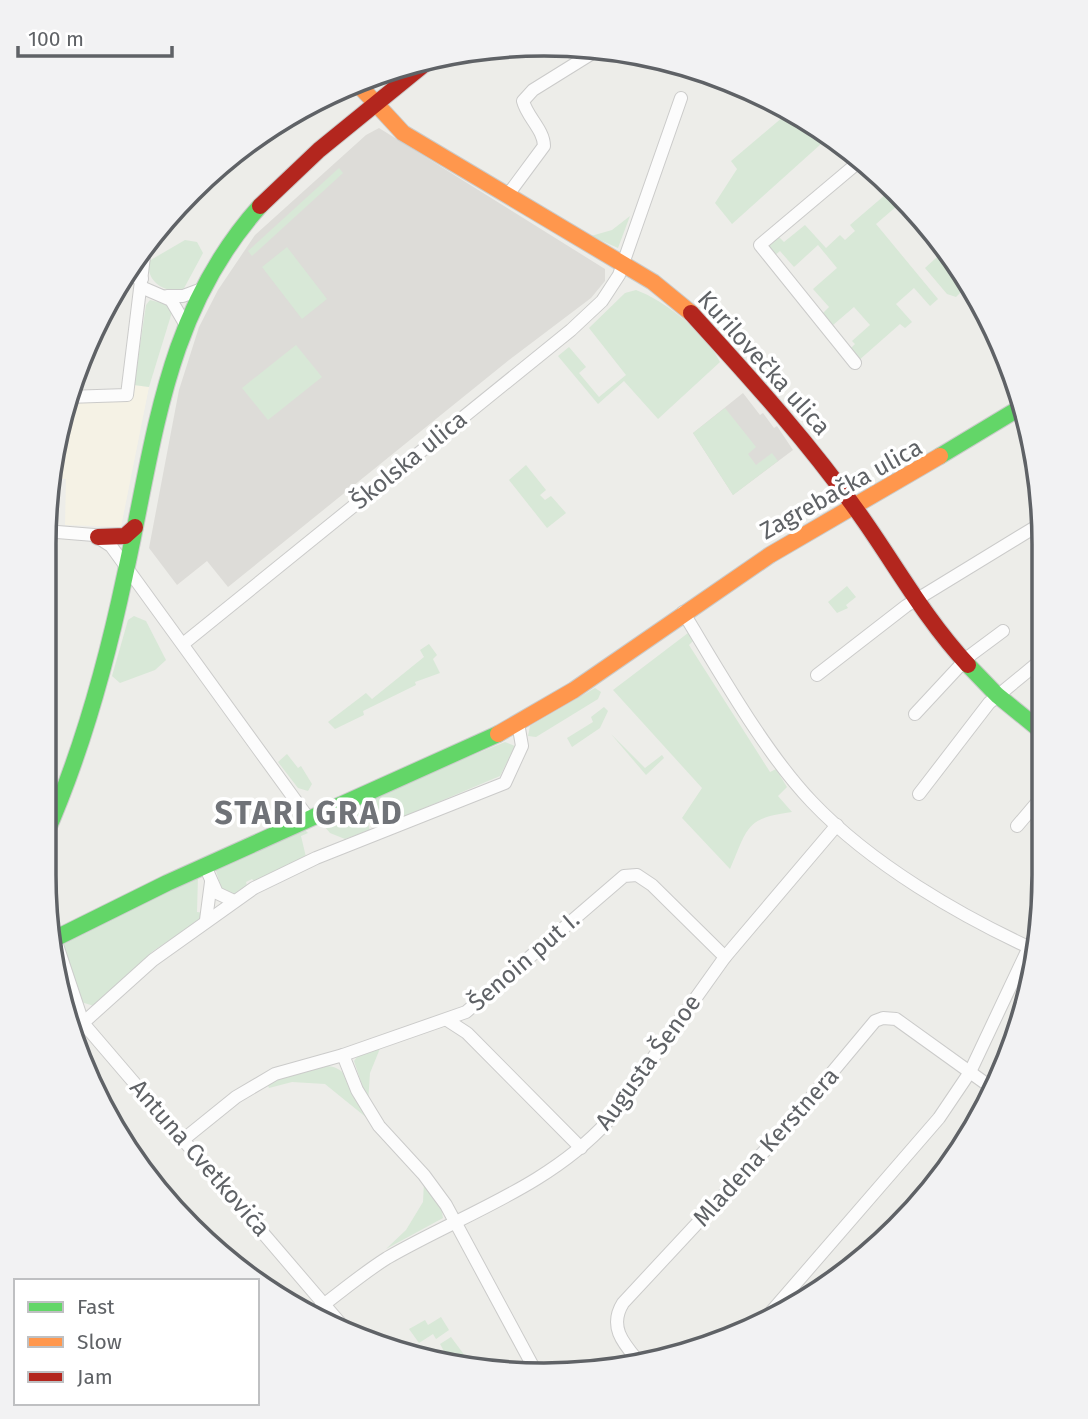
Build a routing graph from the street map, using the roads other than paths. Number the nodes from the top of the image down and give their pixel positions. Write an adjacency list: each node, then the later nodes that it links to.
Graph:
1 (585, 58): 7 (street)
2 (413, 75): 5 (main road)
3 (363, 91): 5 (main road, Kurilovečka ulica)
4 (681, 98): 9 (street)
5 (376, 106): 7 (main road, Kurilovečka ulica); 12 (main road)
6 (853, 167): 15 (street)
7 (507, 196): 9 (main road, Kurilovečka ulica)
8 (143, 266): 11 (street)
9 (624, 266): 18 (main road, Kurilovečka ulica); 27 (street, Školska ulica)
10 (134, 279): 11 (street)
11 (141, 283): 13 (street); 16 (street)
12 (199, 290): 13 (street); 14 (main road)
13 (167, 296): 14 (street)
14 (184, 322): 19 (main road)
15 (855, 363)
16 (79, 397)
17 (1013, 412): 18 (main road, Zagrebačka ulica)
18 (853, 508): 24 (main road, Kurilovečka ulica); 25 (main road, Zagrebačka ulica)
19 (135, 527): 22 (main road); 23 (main road)
20 (56, 532): 22 (street)
21 (1032, 533): 24 (street)
22 (98, 537): 23 (street)
23 (126, 567): 27 (street); 36 (main road)
24 (914, 601): 28 (main road, Kurilovečka ulica); 30 (street)
25 (683, 612): 33 (main road, Zagrebačka ulica); 39 (street)
26 (1003, 631): 28 (street)
27 (183, 644): 38 (street)
28 (963, 662): 31 (main road, Kurilovečka ulica); 32 (street)
29 (1032, 667): 31 (street)
30 (817, 675)
31 (997, 695): 34 (main road, Kurilovečka ulica); 35 (street)
32 (915, 714)
33 (519, 723): 38 (main road, Zagrebačka ulica); 43 (street)
34 (1032, 723)
35 (919, 794)
36 (56, 810)
37 (1032, 812): 40 (street)
38 (309, 819): 41 (main road, Zagrebačka ulica)
39 (837, 825): 46 (street); 47 (street, Augusta Šenoe)
40 (1017, 826)
41 (205, 866): 42 (street); 45 (main road, Zagrebačka ulica)
42 (211, 882): 43 (street); 44 (street)
43 (233, 901): 44 (street)
44 (206, 920): 51 (street)
45 (60, 935)
46 (1027, 946)
47 (725, 957): 50 (street, Šenoin put I.); 56 (street, Augusta Šenoe)
48 (1023, 968): 53 (street)
49 (67, 979): 51 (street, Antuna Cvetkovića)
50 (447, 1020): 52 (street, Šenoin put I.); 56 (street)
51 (83, 1023): 55 (street, Antuna Cvetkovića)
52 (343, 1055): 55 (street, Šenoin put I.); 57 (street)
53 (970, 1072): 54 (street, Mladena Kerstnera); 58 (street); 62 (street, Mladena Kerstnera)
54 (985, 1083)
55 (184, 1139): 59 (street, Antuna Cvetkovića)
56 (581, 1148): 57 (street, Augusta Šenoe)
57 (456, 1223): 59 (street, Augusta Šenoe); 63 (street)
58 (779, 1303)
59 (324, 1304): 60 (street, Augusta Šenoe); 61 (street, Antuna Cvetkovića)
60 (319, 1308)
61 (334, 1316)
62 (634, 1355)
63 (531, 1363)

